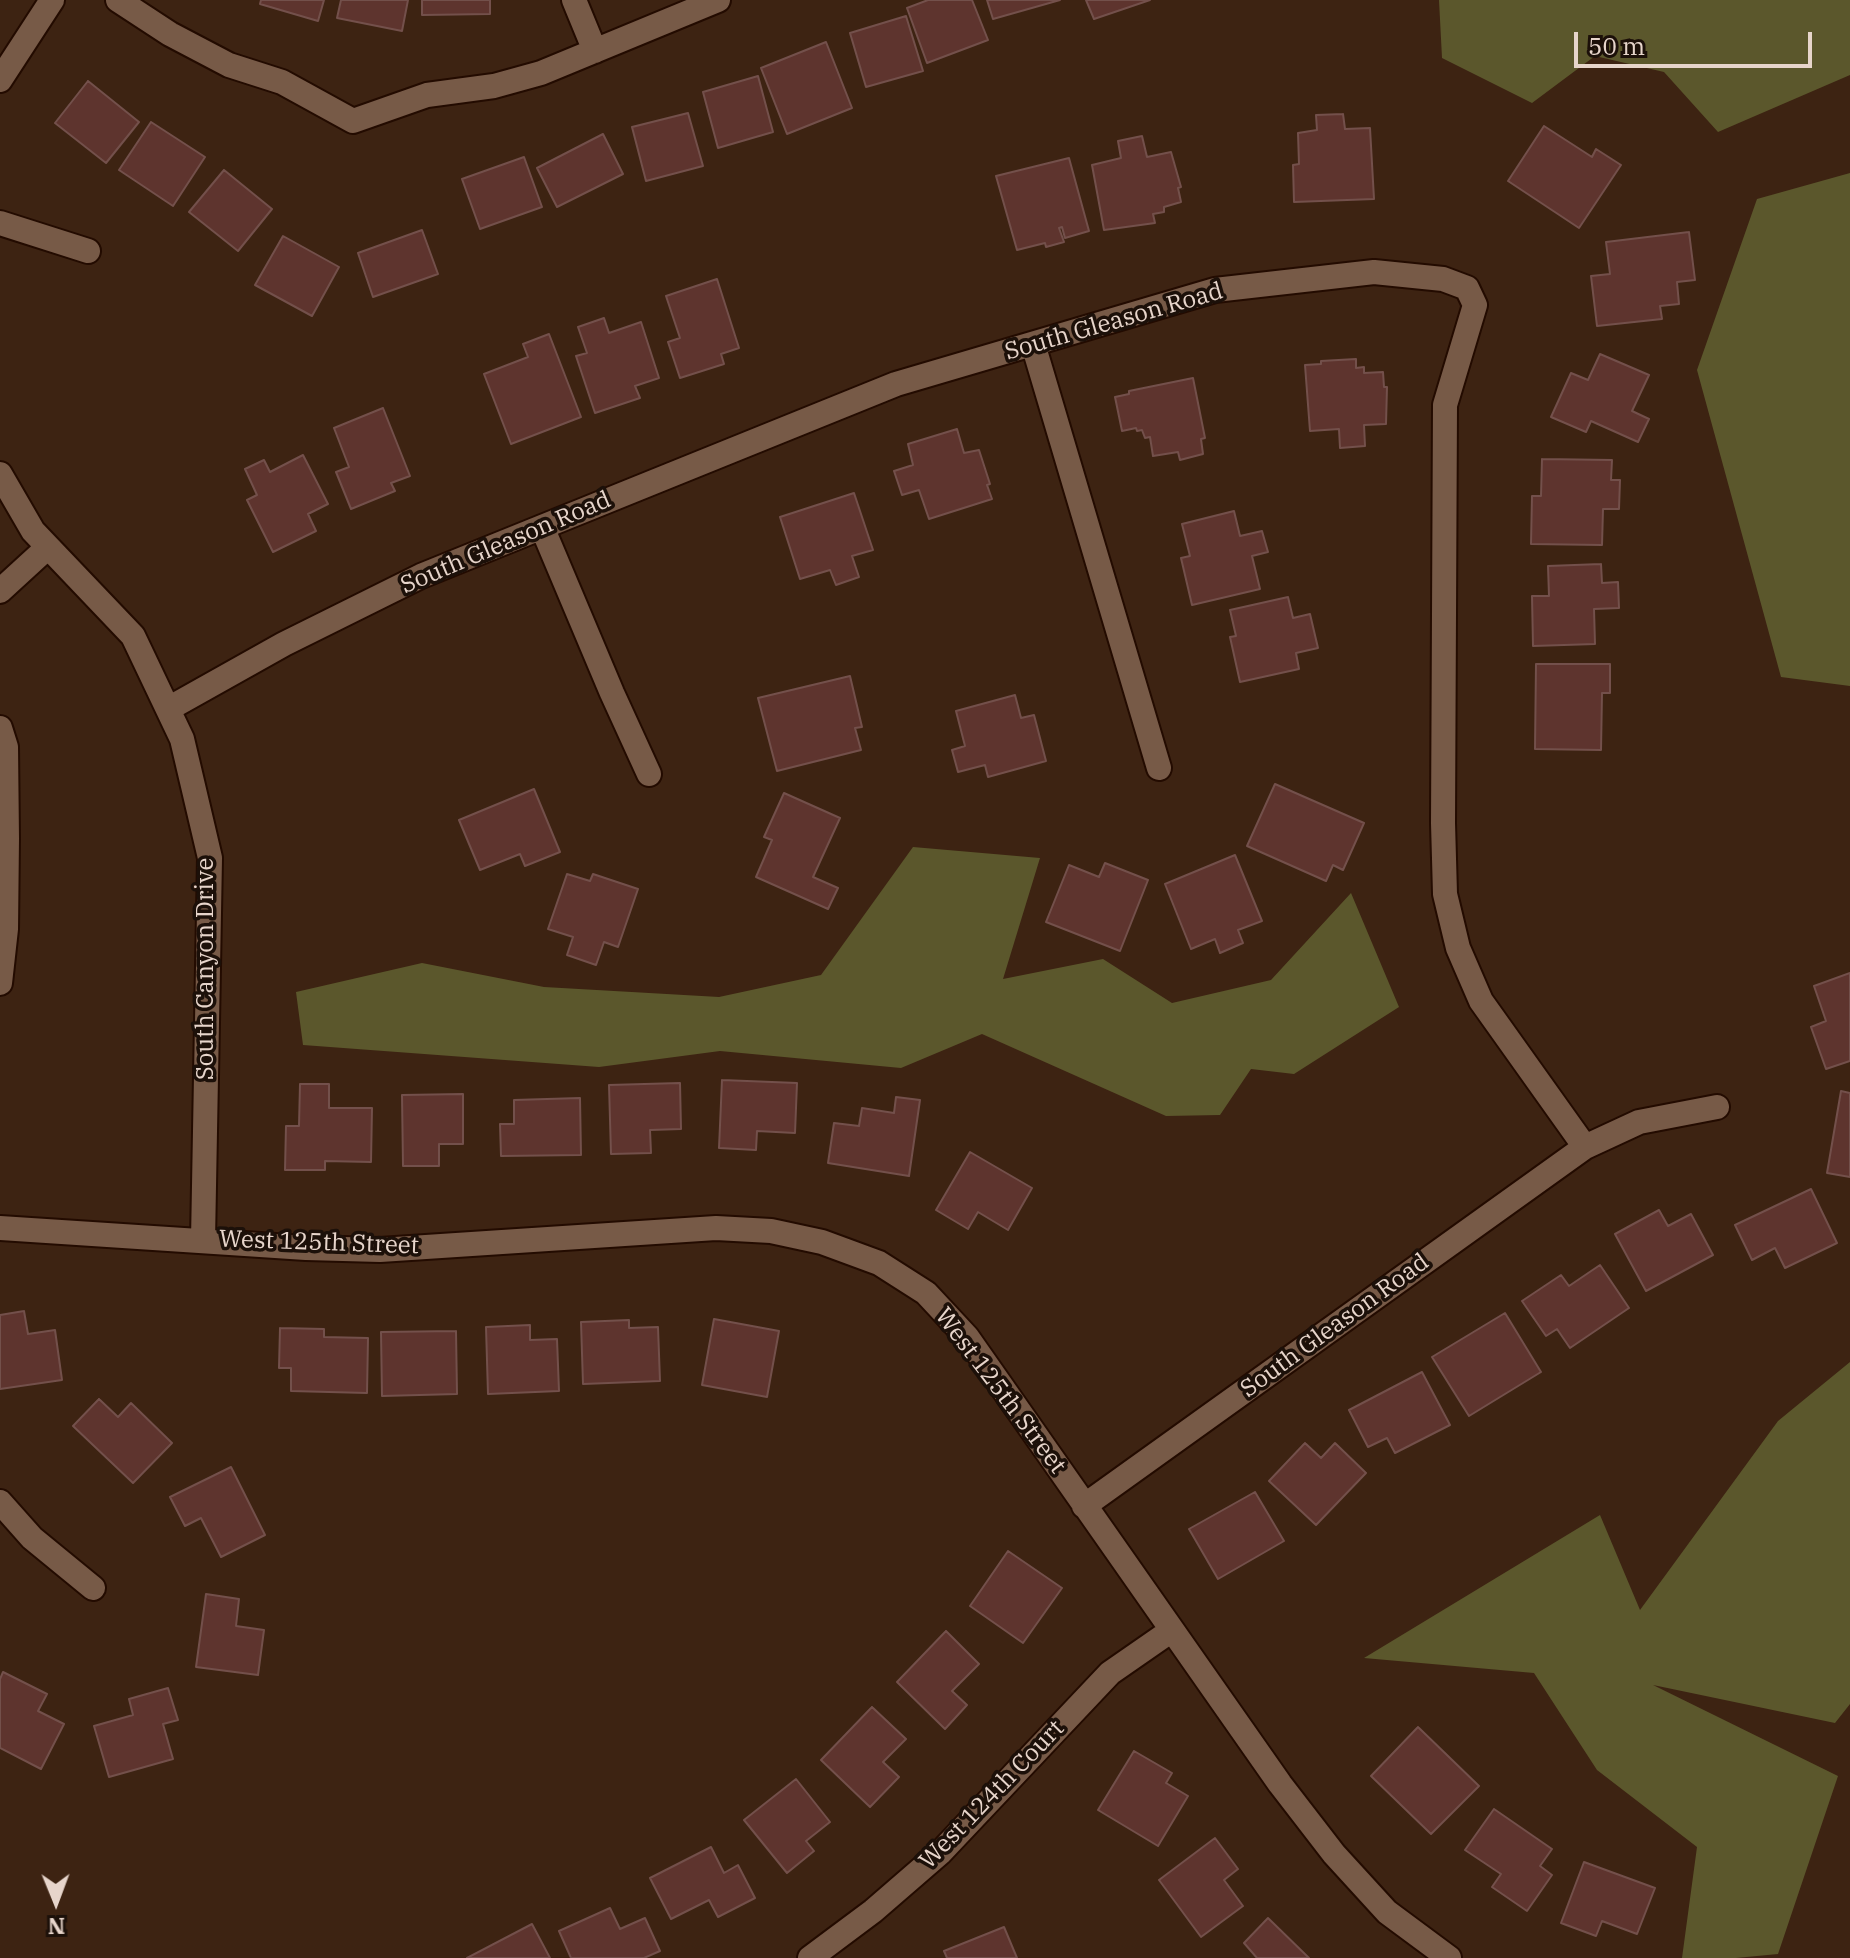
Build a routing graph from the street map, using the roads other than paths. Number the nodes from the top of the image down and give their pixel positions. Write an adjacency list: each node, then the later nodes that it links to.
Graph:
1 (52, 0): 6 (street)
2 (118, 0): 5 (street)
3 (574, 0): 5 (street)
4 (718, 0): 5 (street)
5 (595, 51)
6 (0, 80)
7 (0, 223): 8 (street)
8 (88, 251)
9 (1033, 344): 11 (street, South Gleason Road); 16 (street); 20 (street, South Gleason Road)
10 (0, 474): 12 (street, South Canyon Drive)
11 (542, 527): 14 (street, South Gleason Road); 17 (street)
12 (48, 547): 13 (street); 14 (street, South Canyon Drive)
13 (0, 591)
14 (168, 709): 22 (street, South Canyon Drive)
15 (0, 728): 18 (street)
16 (1159, 768)
17 (649, 774)
18 (0, 983)
19 (1717, 1107): 20 (street, South Gleason Road)
20 (1585, 1147): 24 (street, South Gleason Road)
21 (0, 1228): 22 (street, West 125th Street)
22 (203, 1240): 24 (street, West 125th Street)
23 (0, 1502): 25 (street)
24 (1084, 1506): 26 (street, West 125th Street)
25 (93, 1588)
26 (1172, 1630): 27 (street, West 124th Court); 28 (street, West 125th Street)
27 (810, 1958)
28 (1449, 1958)

